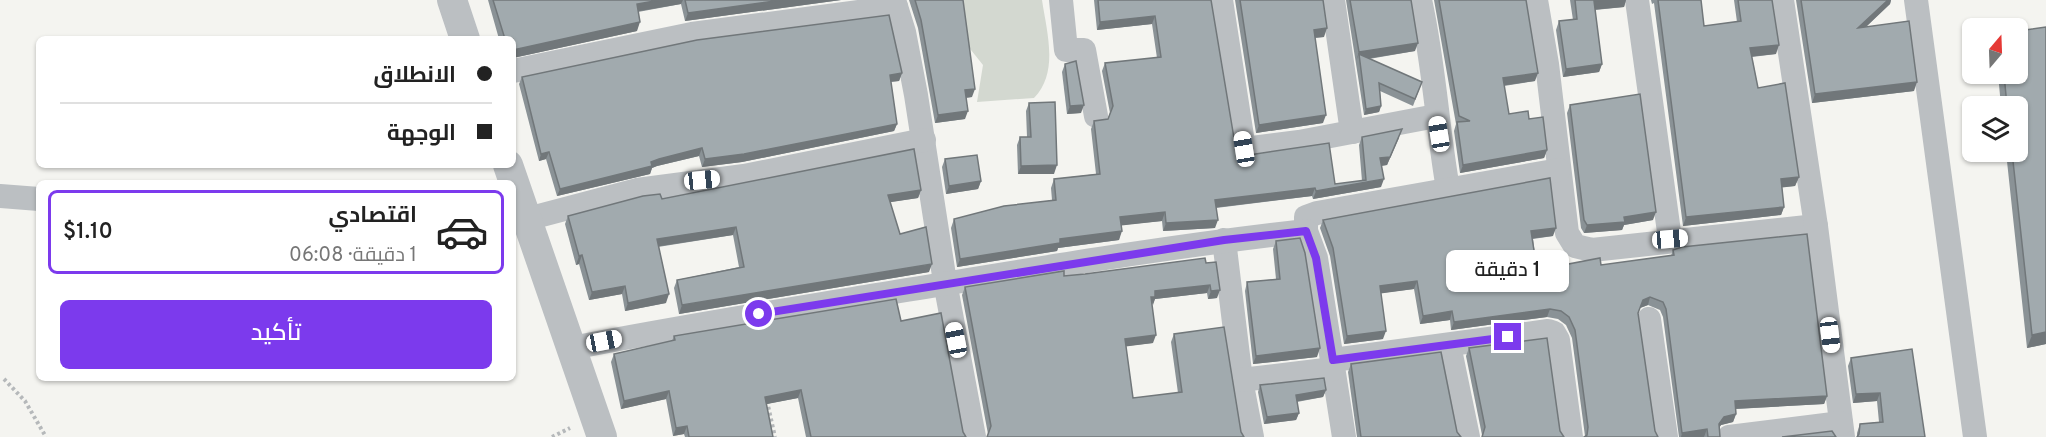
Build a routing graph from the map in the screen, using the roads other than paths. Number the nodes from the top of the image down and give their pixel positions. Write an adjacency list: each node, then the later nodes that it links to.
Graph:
1 (452, 0): 11 (street)
2 (1060, 0): 13 (street)
3 (1221, 0): 15 (street)
4 (1333, 0): 15 (street)
5 (1420, 0): 14 (street)
6 (1536, 0): 17 (street)
7 (1637, 0): 25 (street)
8 (1782, 0): 23 (street)
9 (1916, 0): 42 (street)
10 (895, 4): 12 (street); 16 (street)
11 (464, 36)
12 (516, 70)
13 (1096, 116)
14 (1436, 116): 15 (street); 18 (street)
15 (1352, 132)
16 (924, 140): 22 (street); 27 (street)
17 (1559, 170): 18 (street); 25 (street)
18 (1448, 189): 24 (street)
19 (0, 196): 20 (street)
20 (36, 199)
21 (516, 202): 22 (street)
22 (520, 220): 30 (street)
23 (1816, 226): 25 (street); 33 (street)
24 (1306, 231): 26 (street); 31 (street)
25 (1670, 239)
26 (1224, 240): 27 (street); 32 (street)
27 (945, 282): 30 (street); 35 (street)
28 (1649, 318): 40 (street)
29 (1449, 345): 31 (street); 38 (street); 39 (street)
30 (572, 348): 34 (street)
31 (1333, 364): 32 (street); 37 (street)
32 (1241, 381): 36 (street)
33 (1842, 430): 41 (street)
34 (602, 437)
35 (974, 437)
36 (1252, 437)
37 (1344, 437)
38 (1468, 437)
39 (1571, 437)
40 (1666, 437)
41 (1729, 437)
42 (1975, 437)

